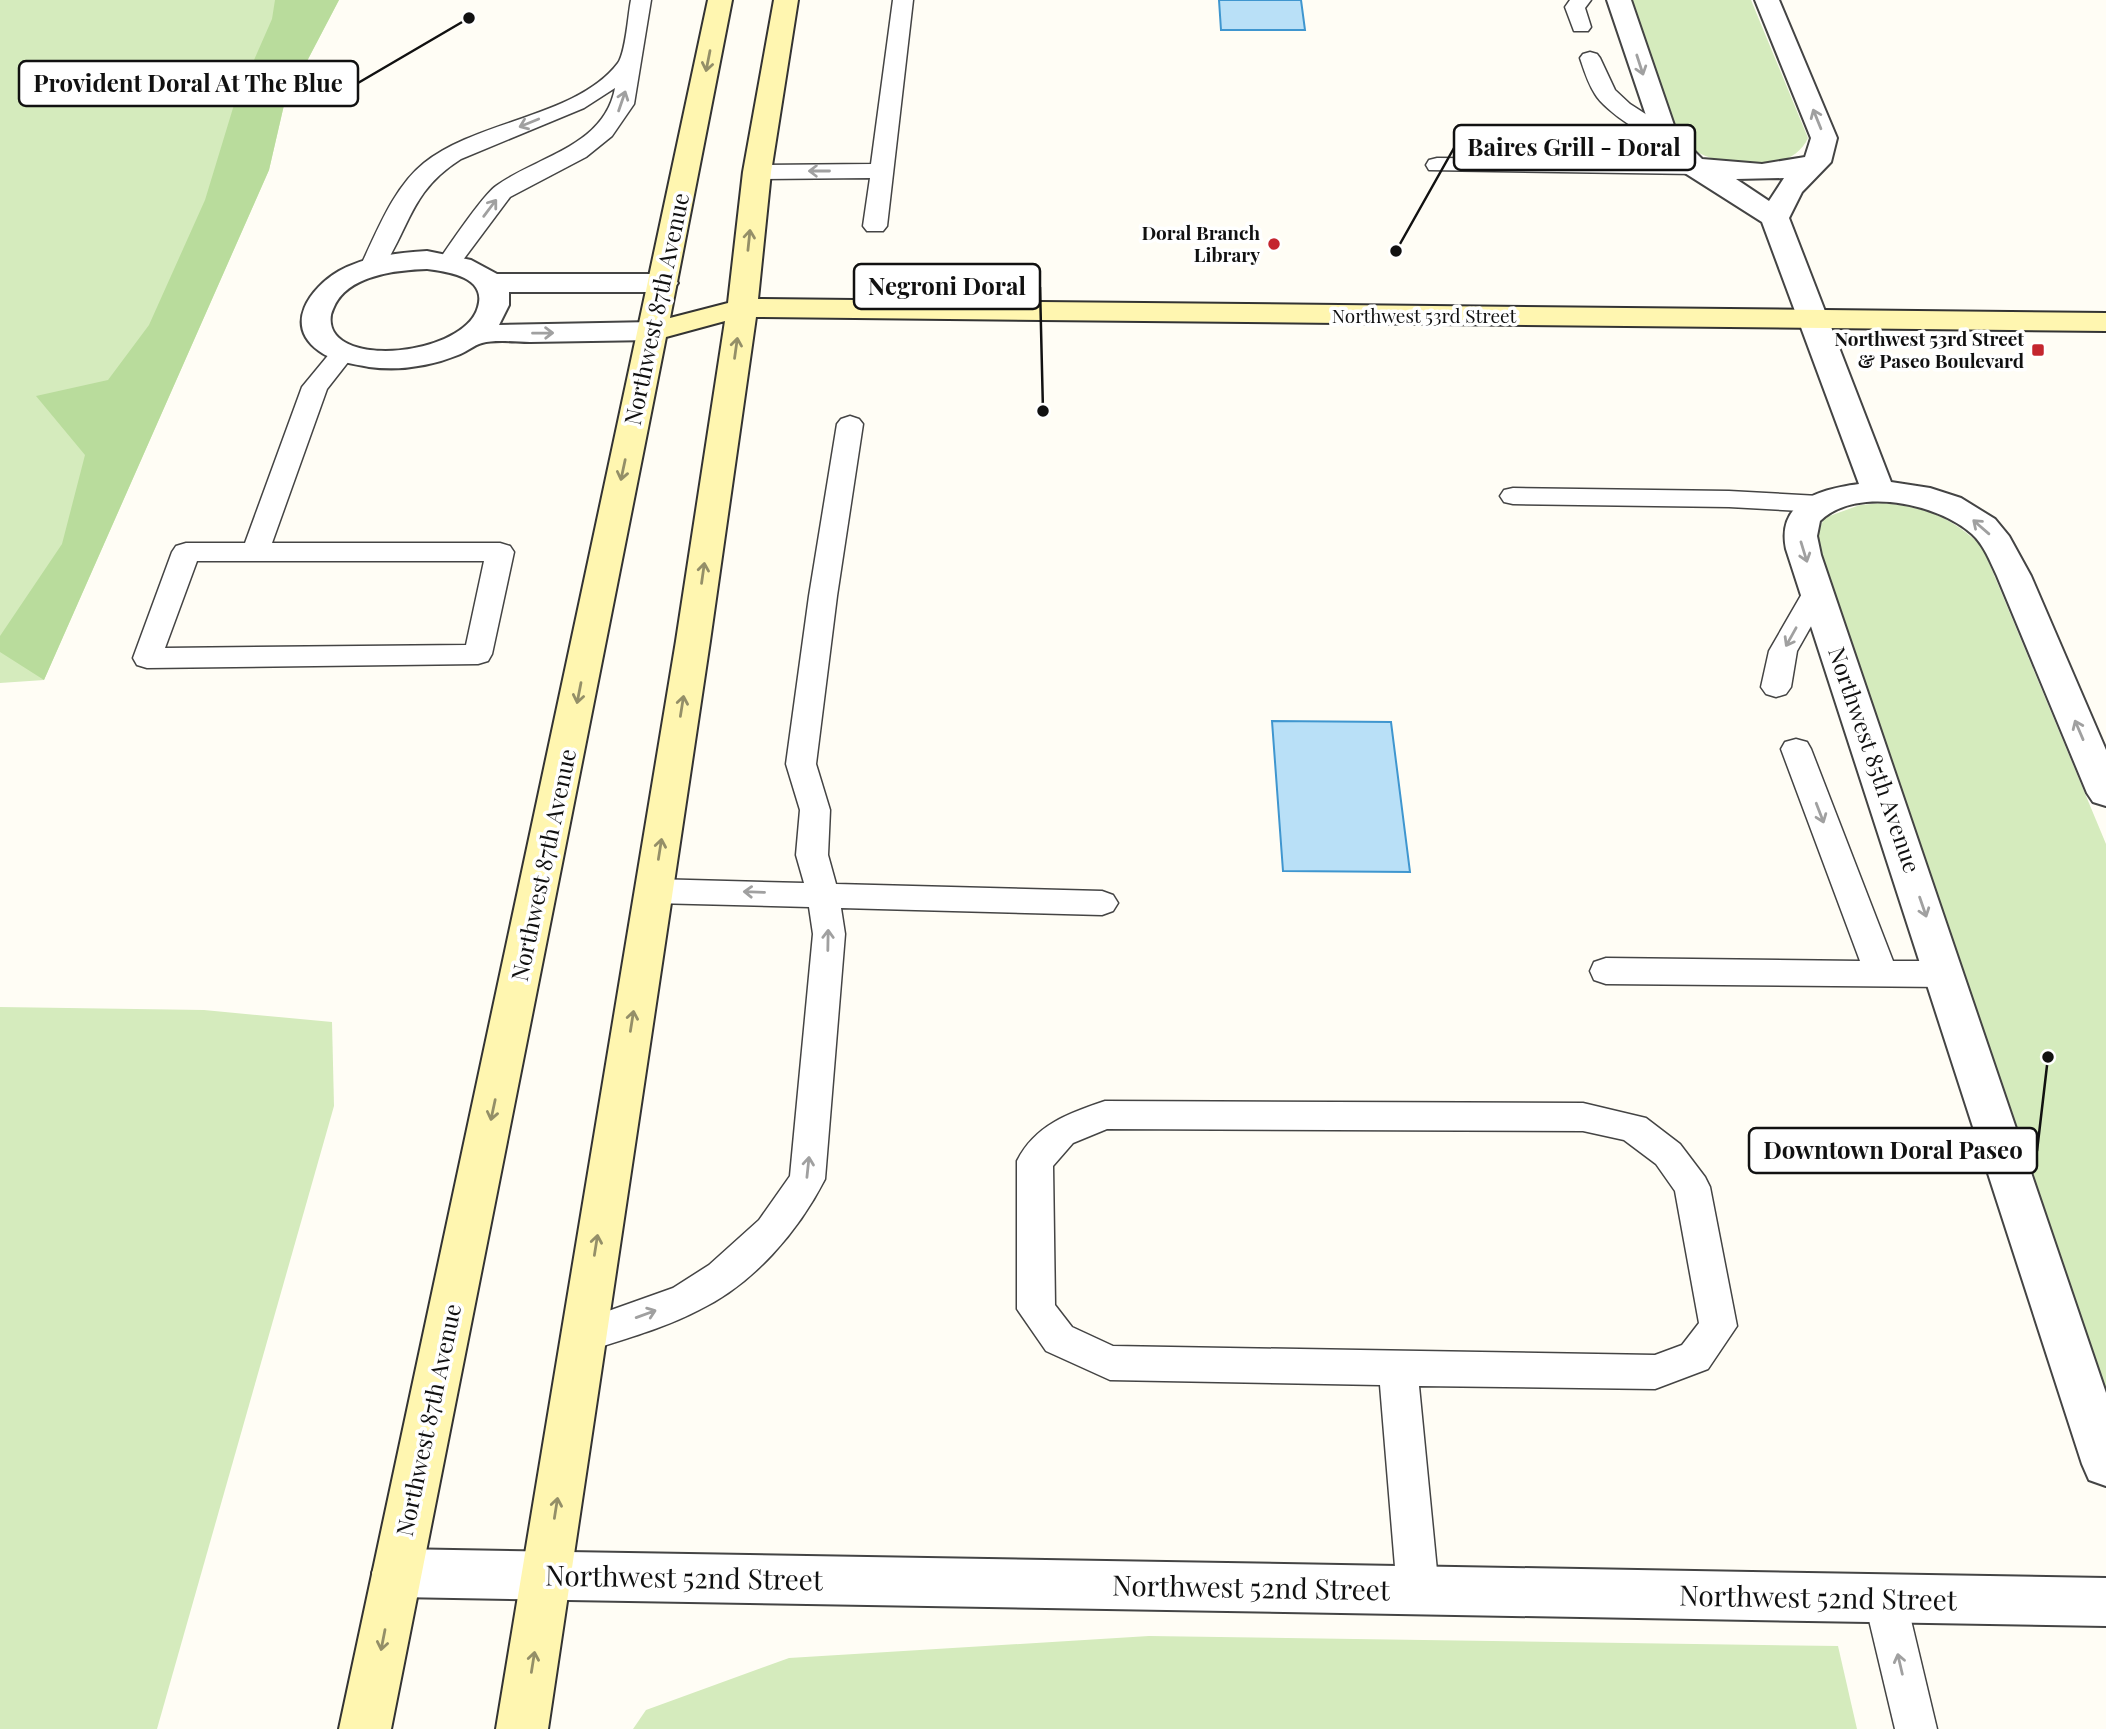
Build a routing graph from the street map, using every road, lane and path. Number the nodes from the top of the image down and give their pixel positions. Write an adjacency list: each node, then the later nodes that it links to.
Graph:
1 (641, 0): 10 (lane)
2 (720, 0): 24 (main road, Northwest 87th Avenue, one-way to 24)
3 (786, 0): 18 (main road)
4 (903, 0): 17 (lane)
5 (1581, 0): 8 (lane)
6 (1619, 0): 13 (street, one-way to 13)
7 (1767, 0): 14 (street, one-way to 7)
8 (1581, 27)
9 (1590, 58): 13 (lane)
10 (629, 64): 11 (lane); 12 (lane, one-way to 10)
11 (559, 111): 12 (lane); 22 (lane, one-way to 22)
12 (604, 131): 21 (lane, one-way to 12)
13 (1664, 136): 15 (street)
14 (1817, 162): 15 (street); 19 (street)
15 (1691, 164): 16 (lane); 19 (street)
16 (1437, 165)
17 (882, 171): 18 (lane, one-way to 18); 20 (lane)
18 (757, 172): 25 (main road, one-way to 18)
19 (1775, 218): 26 (street)
20 (876, 226)
21 (449, 263): 22 (street); 23 (street)
22 (372, 267): 30 (street)
23 (489, 283): 24 (street); 29 (street)
24 (663, 283): 25 (main road, Northwest 53rd Street); 28 (main road, Northwest 87th Avenue)
25 (742, 308): 26 (main road, Northwest 53rd Street); 28 (main road, Northwest 53rd Street); 40 (main road, one-way to 25)
26 (1813, 319): 27 (main road, Northwest 53rd Street); 32 (street)
27 (2106, 322)
28 (653, 331): 29 (street, one-way to 28); 49 (main road, Northwest 87th Avenue, one-way to 49)
29 (475, 334): 30 (street)
30 (344, 352): 35 (lane)
31 (850, 424): 41 (lane)
32 (1878, 492): 34 (street); 39 (street, one-way to 32)
33 (1513, 496): 34 (lane)
34 (1819, 504): 36 (street, Northwest 85th Avenue, one-way to 36)
35 (255, 552): 35 (lane)
36 (1817, 591): 37 (lane, one-way to 37); 45 (street, Northwest 85th Avenue, one-way to 45)
37 (1776, 687)
38 (1796, 749): 44 (lane, one-way to 44)
39 (2106, 793)
40 (653, 891): 41 (lane, one-way to 40); 46 (main road, one-way to 40)
41 (823, 894): 42 (lane); 46 (lane, one-way to 41)
42 (1102, 903)
43 (1606, 971): 44 (lane)
44 (1881, 973): 45 (lane)
45 (1946, 974): 48 (street, Northwest 85th Avenue)
46 (582, 1337): 50 (main road, one-way to 46)
47 (1398, 1369): 47 (lane); 51 (lane)
48 (2106, 1464)
49 (397, 1573): 50 (street, Northwest 52nd Street); 54 (main road, Northwest 87th Avenue, one-way to 54)
50 (546, 1575): 51 (street, Northwest 52nd Street); 55 (main road, one-way to 50)
51 (1418, 1591): 52 (street, Northwest 52nd Street)
52 (1885, 1599): 53 (street, Northwest 52nd Street); 56 (lane, one-way to 52)
53 (2106, 1602)
54 (365, 1729)
55 (522, 1729)
56 (1916, 1729)

